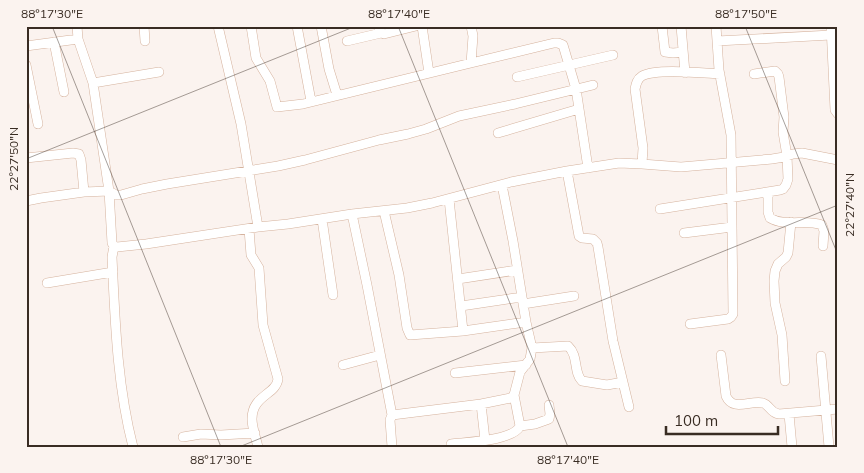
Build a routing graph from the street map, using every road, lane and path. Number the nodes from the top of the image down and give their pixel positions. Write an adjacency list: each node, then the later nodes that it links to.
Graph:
1 (77, 26): 15 (street)
2 (144, 26): 16 (street)
3 (218, 26): 49 (street)
4 (250, 26): 38 (street)
5 (298, 26): 38 (street)
6 (321, 26): 37 (street)
7 (416, 26): 13 (street)
8 (422, 26): 28 (street)
9 (471, 26): 24 (street)
10 (662, 26): 21 (street)
11 (681, 26): 21 (street)
12 (716, 26): 18 (street)
13 (380, 30): 17 (street)
14 (831, 31): 18 (street); 22 (street)
15 (78, 39): 19 (street); 33 (street)
16 (145, 41)
17 (347, 41)
18 (717, 41): 30 (street)
19 (54, 42): 20 (street); 36 (street)
20 (26, 46)
21 (683, 52): 29 (street)
22 (835, 52): 40 (street)
23 (613, 55): 26 (street)
24 (471, 63): 26 (street); 28 (street)
25 (26, 65): 41 (street)
26 (570, 65): 32 (street); 35 (street)
27 (159, 72): 33 (street)
28 (429, 73): 37 (street)
29 (685, 73): 30 (street); 47 (street)
30 (720, 74): 46 (street)
31 (754, 74): 43 (street)
32 (518, 77)
33 (93, 83): 52 (street)
34 (593, 85): 35 (street)
35 (576, 88): 39 (street); 49 (street)
36 (64, 92)
37 (336, 95): 38 (street)
38 (311, 101)
39 (579, 109): 42 (street); 48 (street)
40 (838, 114)
41 (38, 124)
42 (498, 133)
43 (787, 156): 45 (street); 46 (street); 54 (street)
44 (26, 158): 53 (street)
45 (838, 160)
46 (731, 162): 47 (street); 55 (street)
47 (642, 164): 48 (street)
48 (588, 168): 50 (street)
49 (248, 170): 52 (street); 64 (street)
50 (567, 171): 51 (street); 87 (street)
51 (502, 186): 56 (street); 68 (street)
52 (109, 191): 53 (street); 66 (street)
53 (84, 192): 57 (street)
54 (768, 192): 55 (street); 62 (street)
55 (732, 198): 58 (street); 63 (street)
56 (448, 199): 59 (street); 70 (street)
57 (26, 201)
58 (660, 209)
59 (384, 211): 60 (street); 78 (street)
60 (352, 214): 61 (street); 80 (street)
61 (322, 219): 64 (street); 72 (street)
62 (791, 222): 67 (street); 86 (street)
63 (732, 227): 65 (street); 77 (street)
64 (253, 228): 66 (street); 97 (street)
65 (684, 233)
66 (114, 246): 69 (street)
67 (823, 246)
68 (517, 270): 70 (street); 74 (street)
69 (113, 272): 71 (street); 101 (street)
70 (458, 280): 75 (street)
71 (47, 283)
72 (333, 295)
73 (574, 296): 74 (street)
74 (522, 300): 75 (street); 76 (street)
75 (461, 306): 78 (street)
76 (526, 322): 78 (street); 79 (street)
77 (690, 324)
78 (463, 332)
79 (532, 348): 84 (street); 87 (street)
80 (380, 355): 83 (street); 95 (street)
81 (721, 355): 94 (street)
82 (821, 356): 93 (street)
83 (343, 365)
84 (526, 365): 85 (street); 88 (street)
85 (455, 373)
86 (785, 381)
87 (623, 382): 91 (street)
88 (514, 395): 89 (street); 96 (street)
89 (481, 404): 95 (street); 99 (street)
90 (549, 405): 96 (street)
91 (629, 407)
92 (838, 409): 93 (street)
93 (826, 410): 94 (street); 105 (street)
94 (789, 414): 104 (street)
95 (392, 415): 103 (street)
96 (520, 426): 99 (street)
97 (255, 433): 98 (street); 102 (street)
98 (183, 437)
99 (485, 440): 100 (street)
100 (451, 444)
101 (133, 447)
102 (258, 447)
103 (392, 447)
104 (792, 447)
105 (829, 447)

